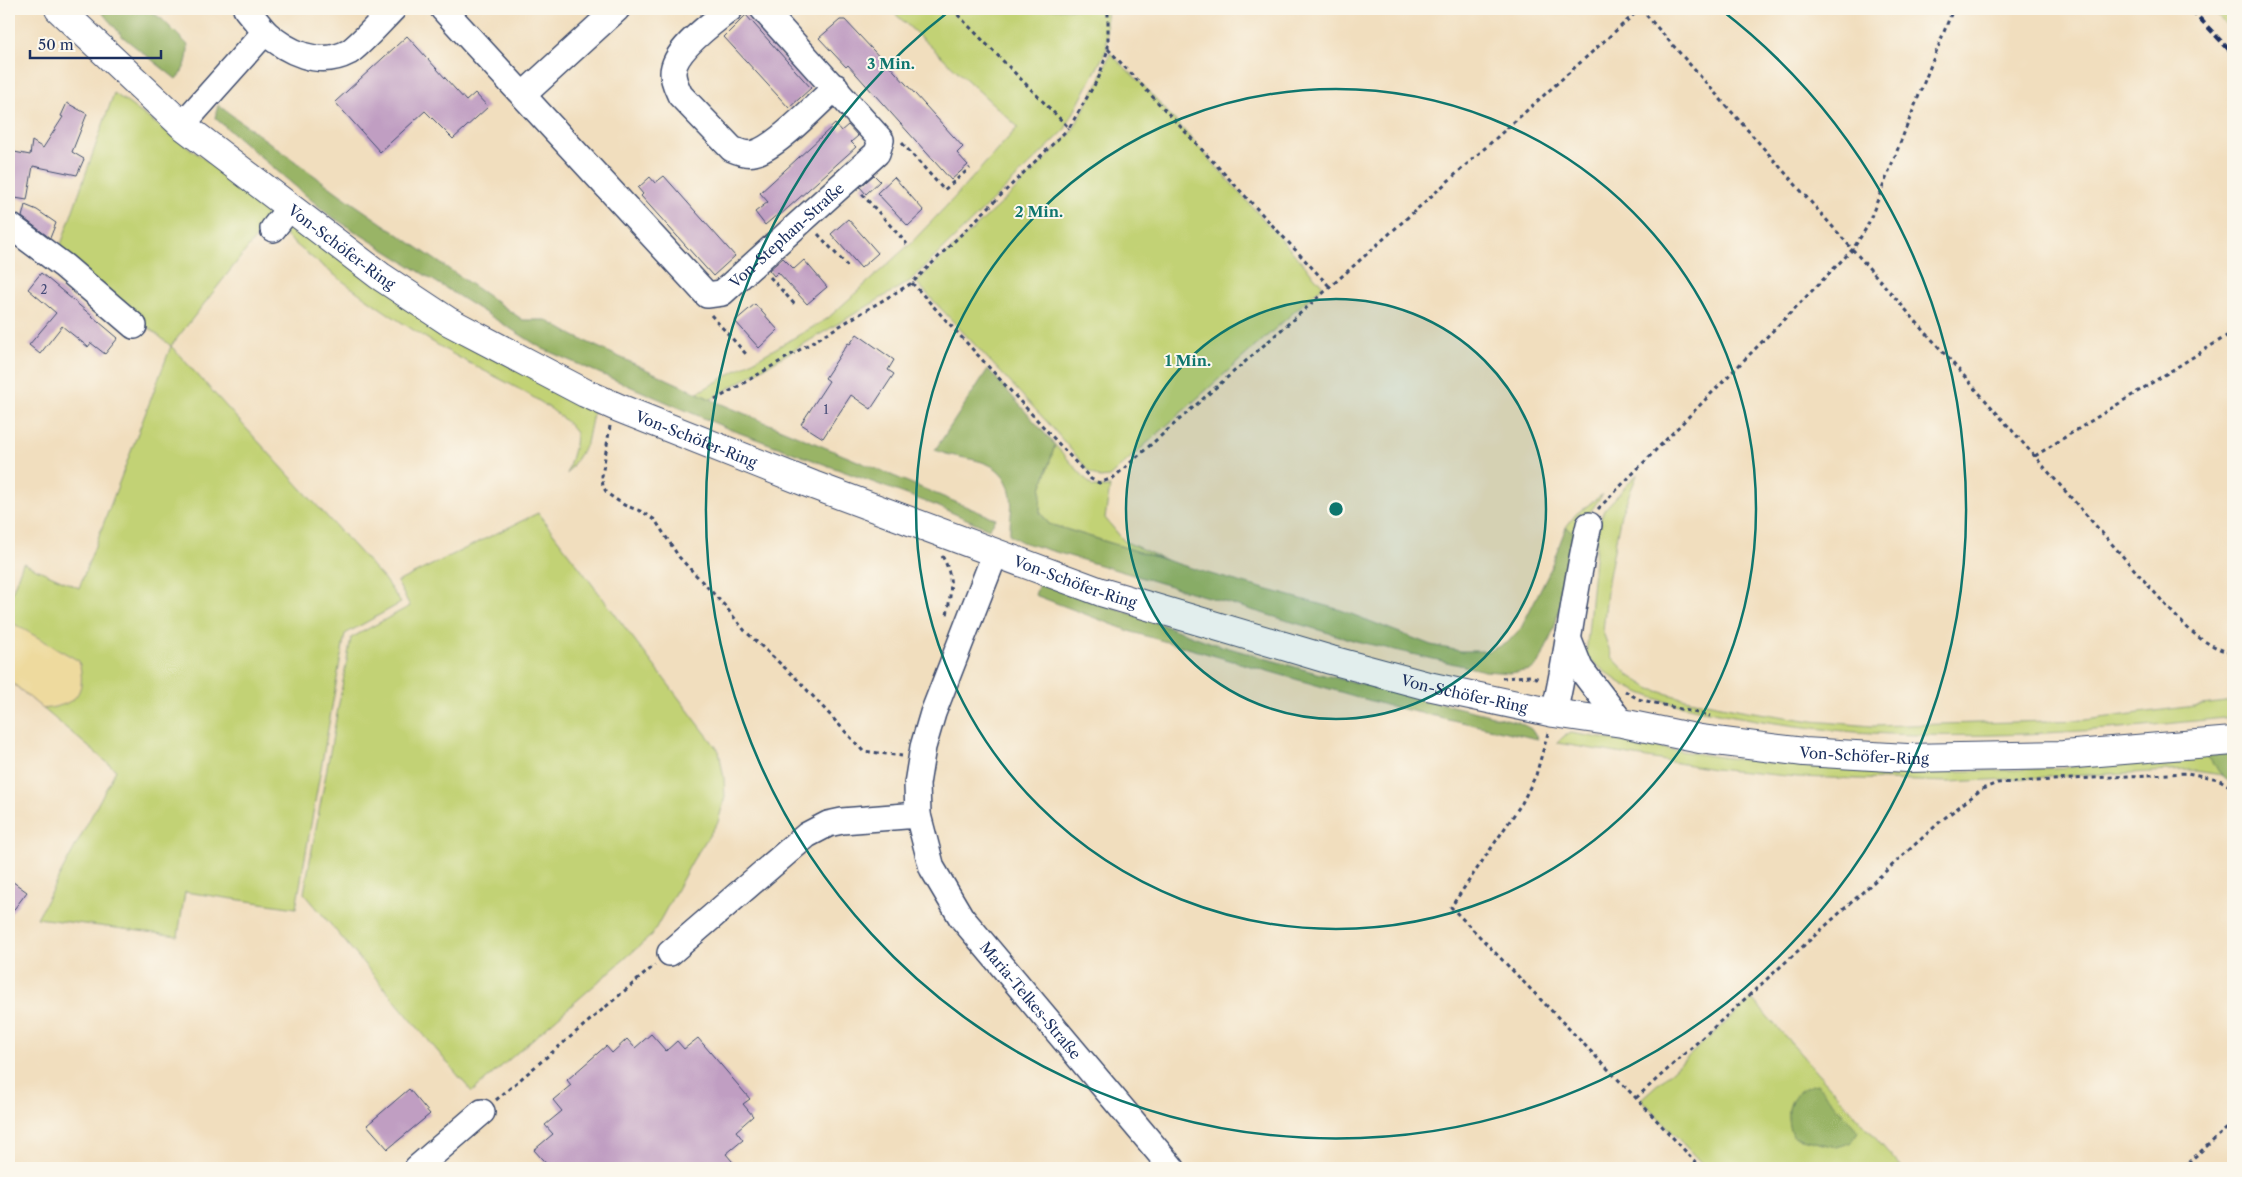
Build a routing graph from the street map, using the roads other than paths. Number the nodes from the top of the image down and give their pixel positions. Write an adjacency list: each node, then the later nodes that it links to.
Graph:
1 (59, 9): 11 (main road, Von-Schöfer-Ring)
2 (246, 9): 8 (street)
3 (393, 9): 8 (street)
4 (443, 9): 10 (street)
5 (617, 9): 10 (street)
6 (730, 9): 9 (street)
7 (763, 9): 9 (street)
8 (264, 32): 11 (street)
9 (836, 88): 10 (street, Von-Stephan-Straße)
10 (523, 95)
11 (182, 125): 12 (main road, Von-Schöfer-Ring)
12 (290, 207): 14 (street); 17 (main road, Von-Schöfer-Ring)
13 (9, 225): 15 (street)
14 (273, 229)
15 (134, 326)
16 (1589, 525): 18 (street)
17 (995, 554): 19 (main road, Von-Schöfer-Ring); 22 (street, Maria-Telkes-Straße)
18 (1568, 638): 19 (street); 20 (street)
19 (1554, 713): 20 (main road, Von-Schöfer-Ring)
20 (1622, 723): 21 (main road, Von-Schöfer-Ring)
21 (2233, 741)
22 (918, 815): 23 (street); 26 (street, Maria-Telkes-Straße)
23 (670, 953)
24 (482, 1112): 25 (street)
25 (417, 1168)
26 (1172, 1168)

